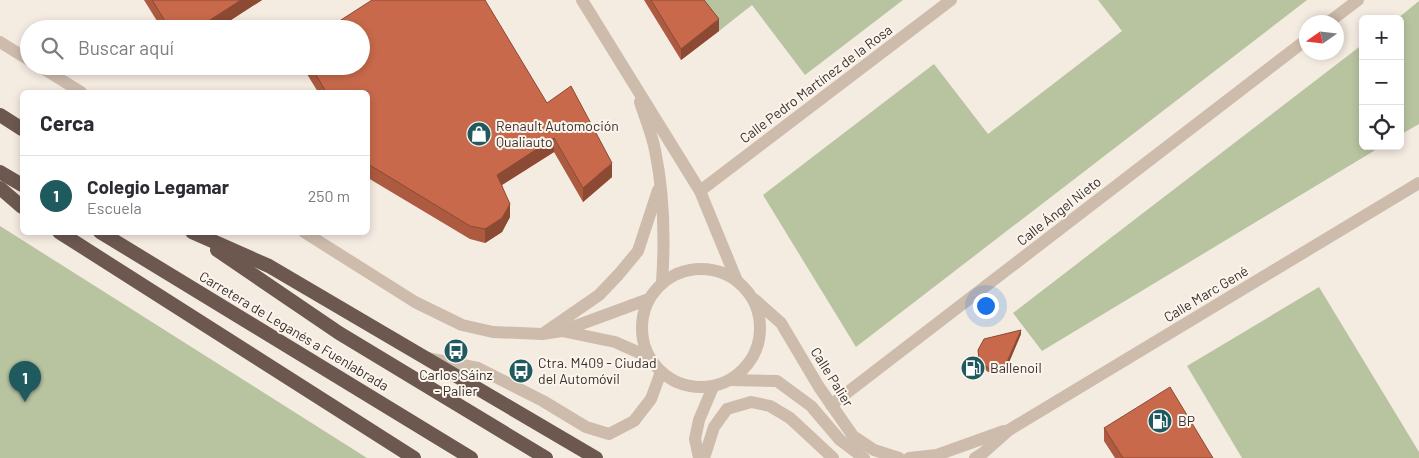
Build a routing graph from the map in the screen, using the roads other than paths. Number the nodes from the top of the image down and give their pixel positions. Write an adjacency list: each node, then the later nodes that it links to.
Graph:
1 (582, 0): 9 (street)
2 (952, 0): 18 (street, Calle Pedro Martínez de la Rosa)
3 (1358, 0): 4 (street)
4 (1338, 15)
5 (0, 42): 7 (street)
6 (1299, 45): 36 (street, Calle Ángel Nieto)
7 (20, 54)
8 (54, 75): 10 (street)
9 (634, 84): 16 (street); 18 (street)
10 (78, 90)
11 (0, 115): 12 (highway)
12 (20, 128)
13 (0, 172): 14 (highway)
14 (20, 184)
15 (1419, 184): 37 (street, Calle Marc Gené)
16 (660, 185): 26 (street); 30 (street)
17 (0, 188): 19 (highway)
18 (700, 191): 25 (street)
19 (20, 204)
20 (64, 235): 38 (highway)
21 (105, 235): 39 (highway, Carretera de Leganés a Fuenlabrada)
22 (196, 235): 40 (highway, Carretera de Leganés a Fuenlabrada)
23 (199, 235): 31 (highway)
24 (309, 235): 30 (street)
25 (737, 281): 26 (street); 27 (street)
26 (662, 283): 28 (street)
27 (751, 296): 34 (street); 36 (street, Calle Palier)
28 (649, 299): 29 (street); 32 (street)
29 (562, 331): 30 (street); 32 (street)
30 (542, 334)
31 (425, 357): 33 (street); 41 (highway)
32 (649, 357): 33 (street)
33 (661, 372): 35 (street)
34 (731, 380): 35 (street); 45 (street)
35 (713, 387): 42 (street)
36 (831, 405): 46 (street, Calle Palier)
37 (1009, 430): 47 (street); 48 (street)
38 (414, 458)
39 (471, 458)
40 (546, 458)
41 (596, 458)
42 (699, 458)
43 (704, 458): 44 (street)
44 (833, 458)
45 (864, 458)
46 (899, 458)
47 (909, 458)
48 (975, 458)

